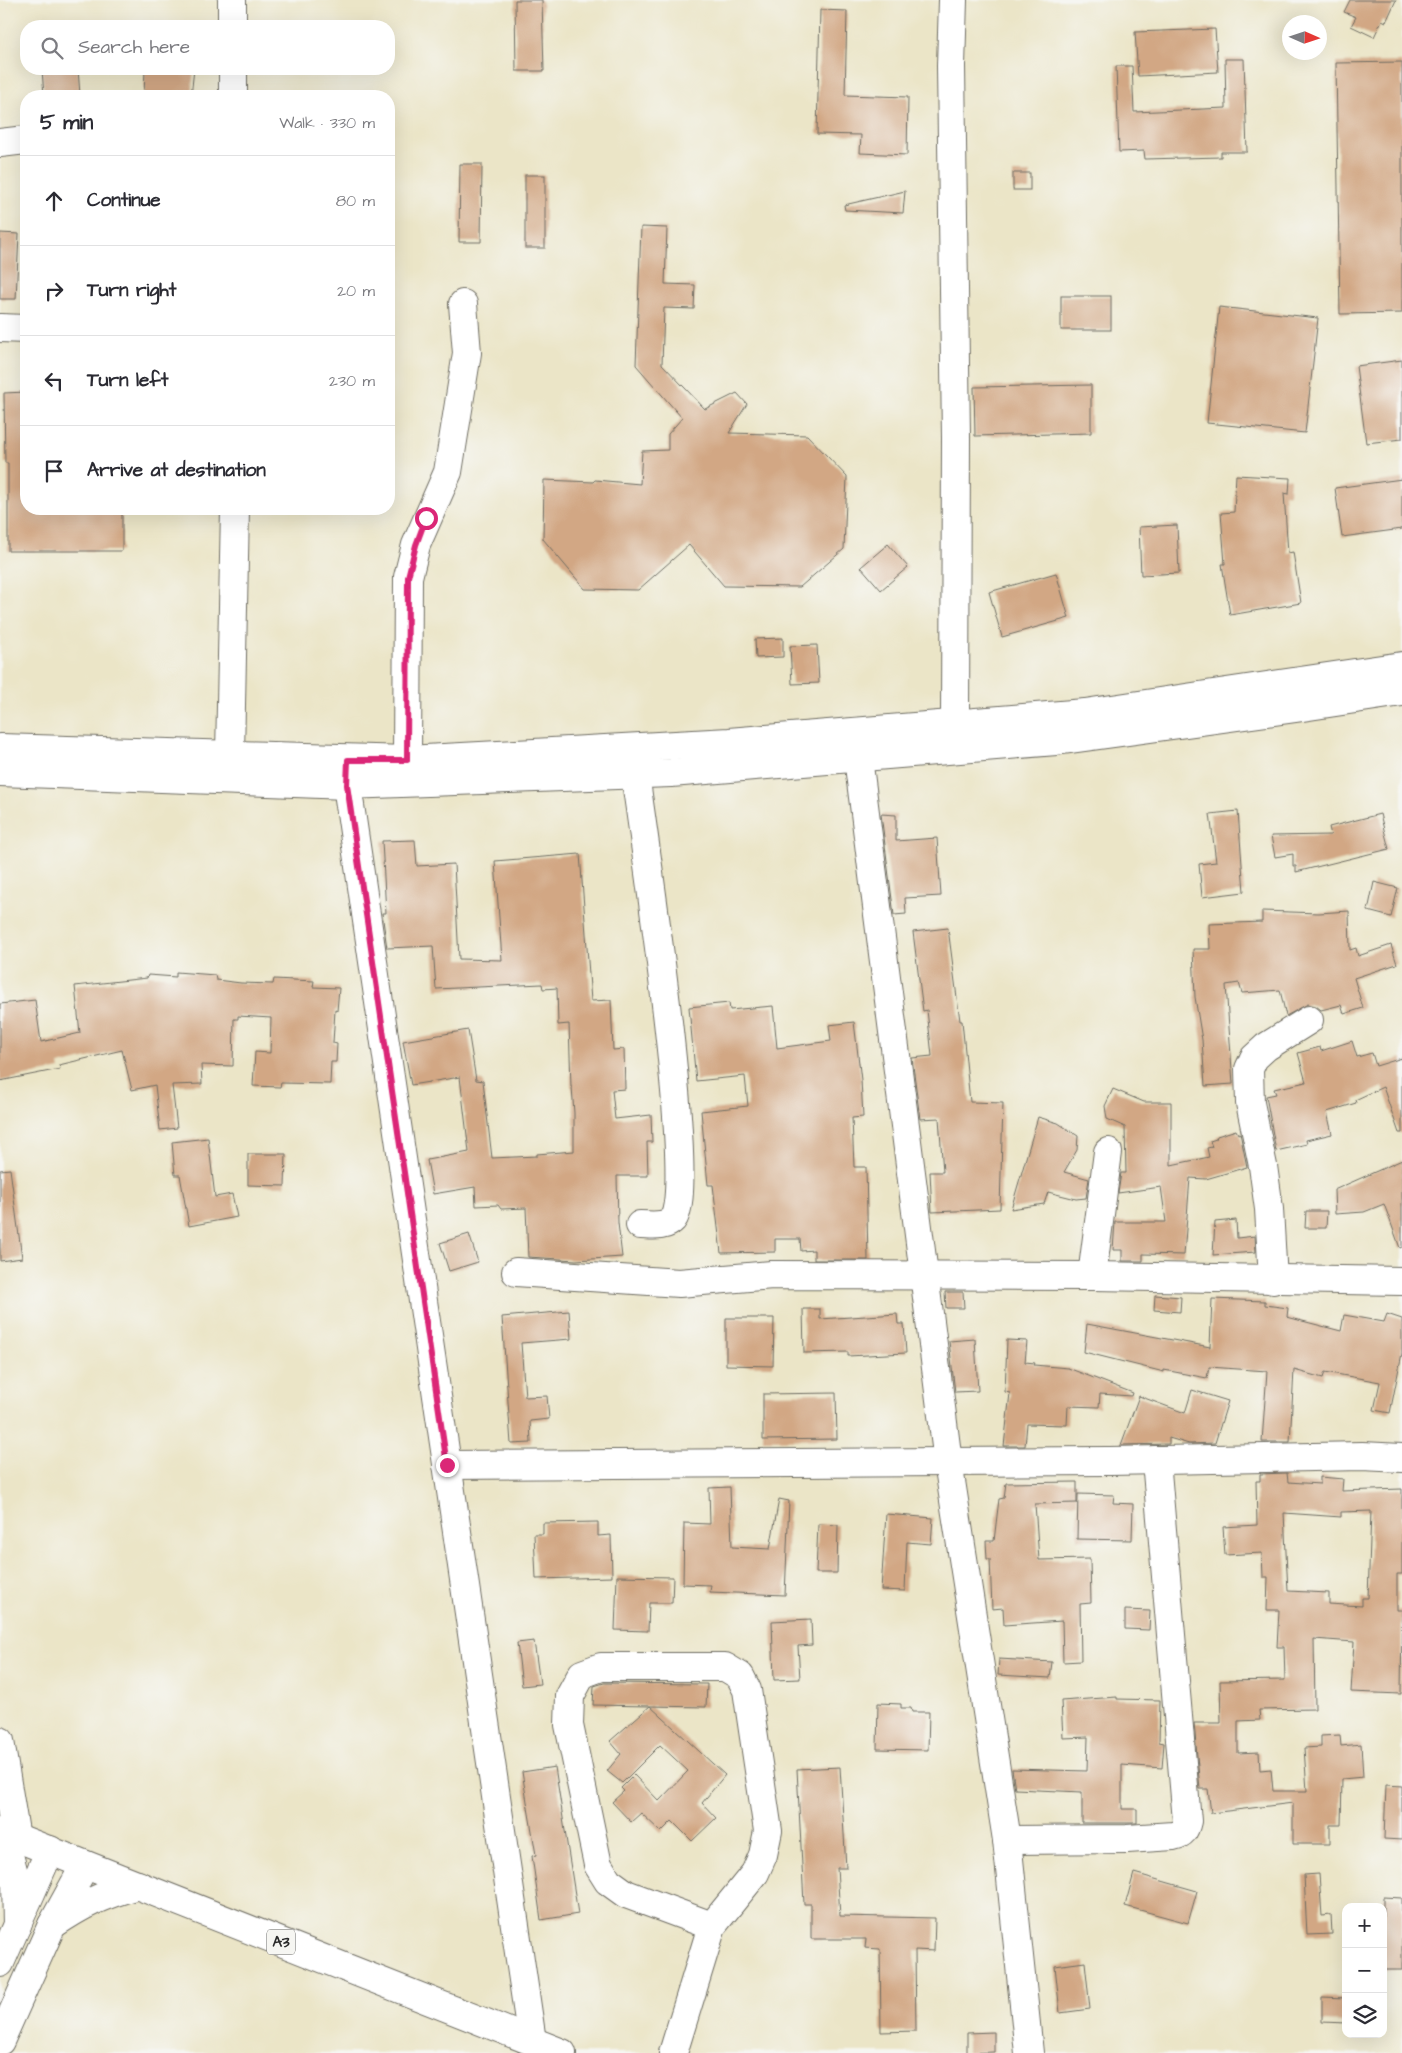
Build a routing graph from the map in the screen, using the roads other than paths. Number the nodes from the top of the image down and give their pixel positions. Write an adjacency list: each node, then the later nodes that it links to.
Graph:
1 (232, 0): 3 (main road)
2 (953, 0): 14 (main road)
3 (232, 20)
4 (233, 75): 5 (main road)
5 (233, 90)
6 (20, 141): 7 (main road)
7 (0, 143)
8 (463, 304): 18 (main road)
9 (0, 328): 10 (main road)
10 (20, 329)
11 (235, 515): 16 (main road)
12 (1402, 666): 14 (main road)
13 (1402, 692): 14 (main road)
14 (956, 736): 17 (main road); 18 (main road)
15 (0, 748): 16 (main road)
16 (230, 754): 20 (main road)
17 (858, 758): 21 (main road); 26 (main road)
18 (407, 760): 20 (main road)
19 (0, 772): 20 (main road)
20 (347, 772): 21 (main road); 33 (main road)
21 (635, 774): 24 (main road)
22 (1309, 1020): 28 (main road)
23 (1108, 1152): 27 (main road)
24 (640, 1225)
25 (516, 1272): 26 (main road)
26 (925, 1276): 27 (main road); 32 (main road)
27 (1092, 1276): 28 (main road)
28 (1272, 1280): 29 (main road)
29 (1402, 1281)
30 (1402, 1458): 31 (main road)
31 (1156, 1460): 32 (main road); 36 (main road)
32 (948, 1462): 33 (main road); 36 (main road)
33 (447, 1465): 45 (main road)
34 (0, 1741): 35 (main road)
35 (5, 1836): 37 (main road, A3); 40 (main road)
36 (1007, 1840): 48 (main road)
37 (50, 1850): 38 (main road, A3); 40 (main road)
38 (85, 1865): 39 (main road, A3); 41 (main road)
39 (138, 1885): 41 (main road); 45 (main road, A3)
40 (17, 1925): 43 (main road)
41 (52, 1925): 44 (main road)
42 (712, 1926): 42 (main road); 47 (main road)
43 (0, 1963)
44 (0, 2041)
45 (532, 2041): 46 (main road, A3)
46 (562, 2053)
47 (673, 2053)
48 (1029, 2053)

